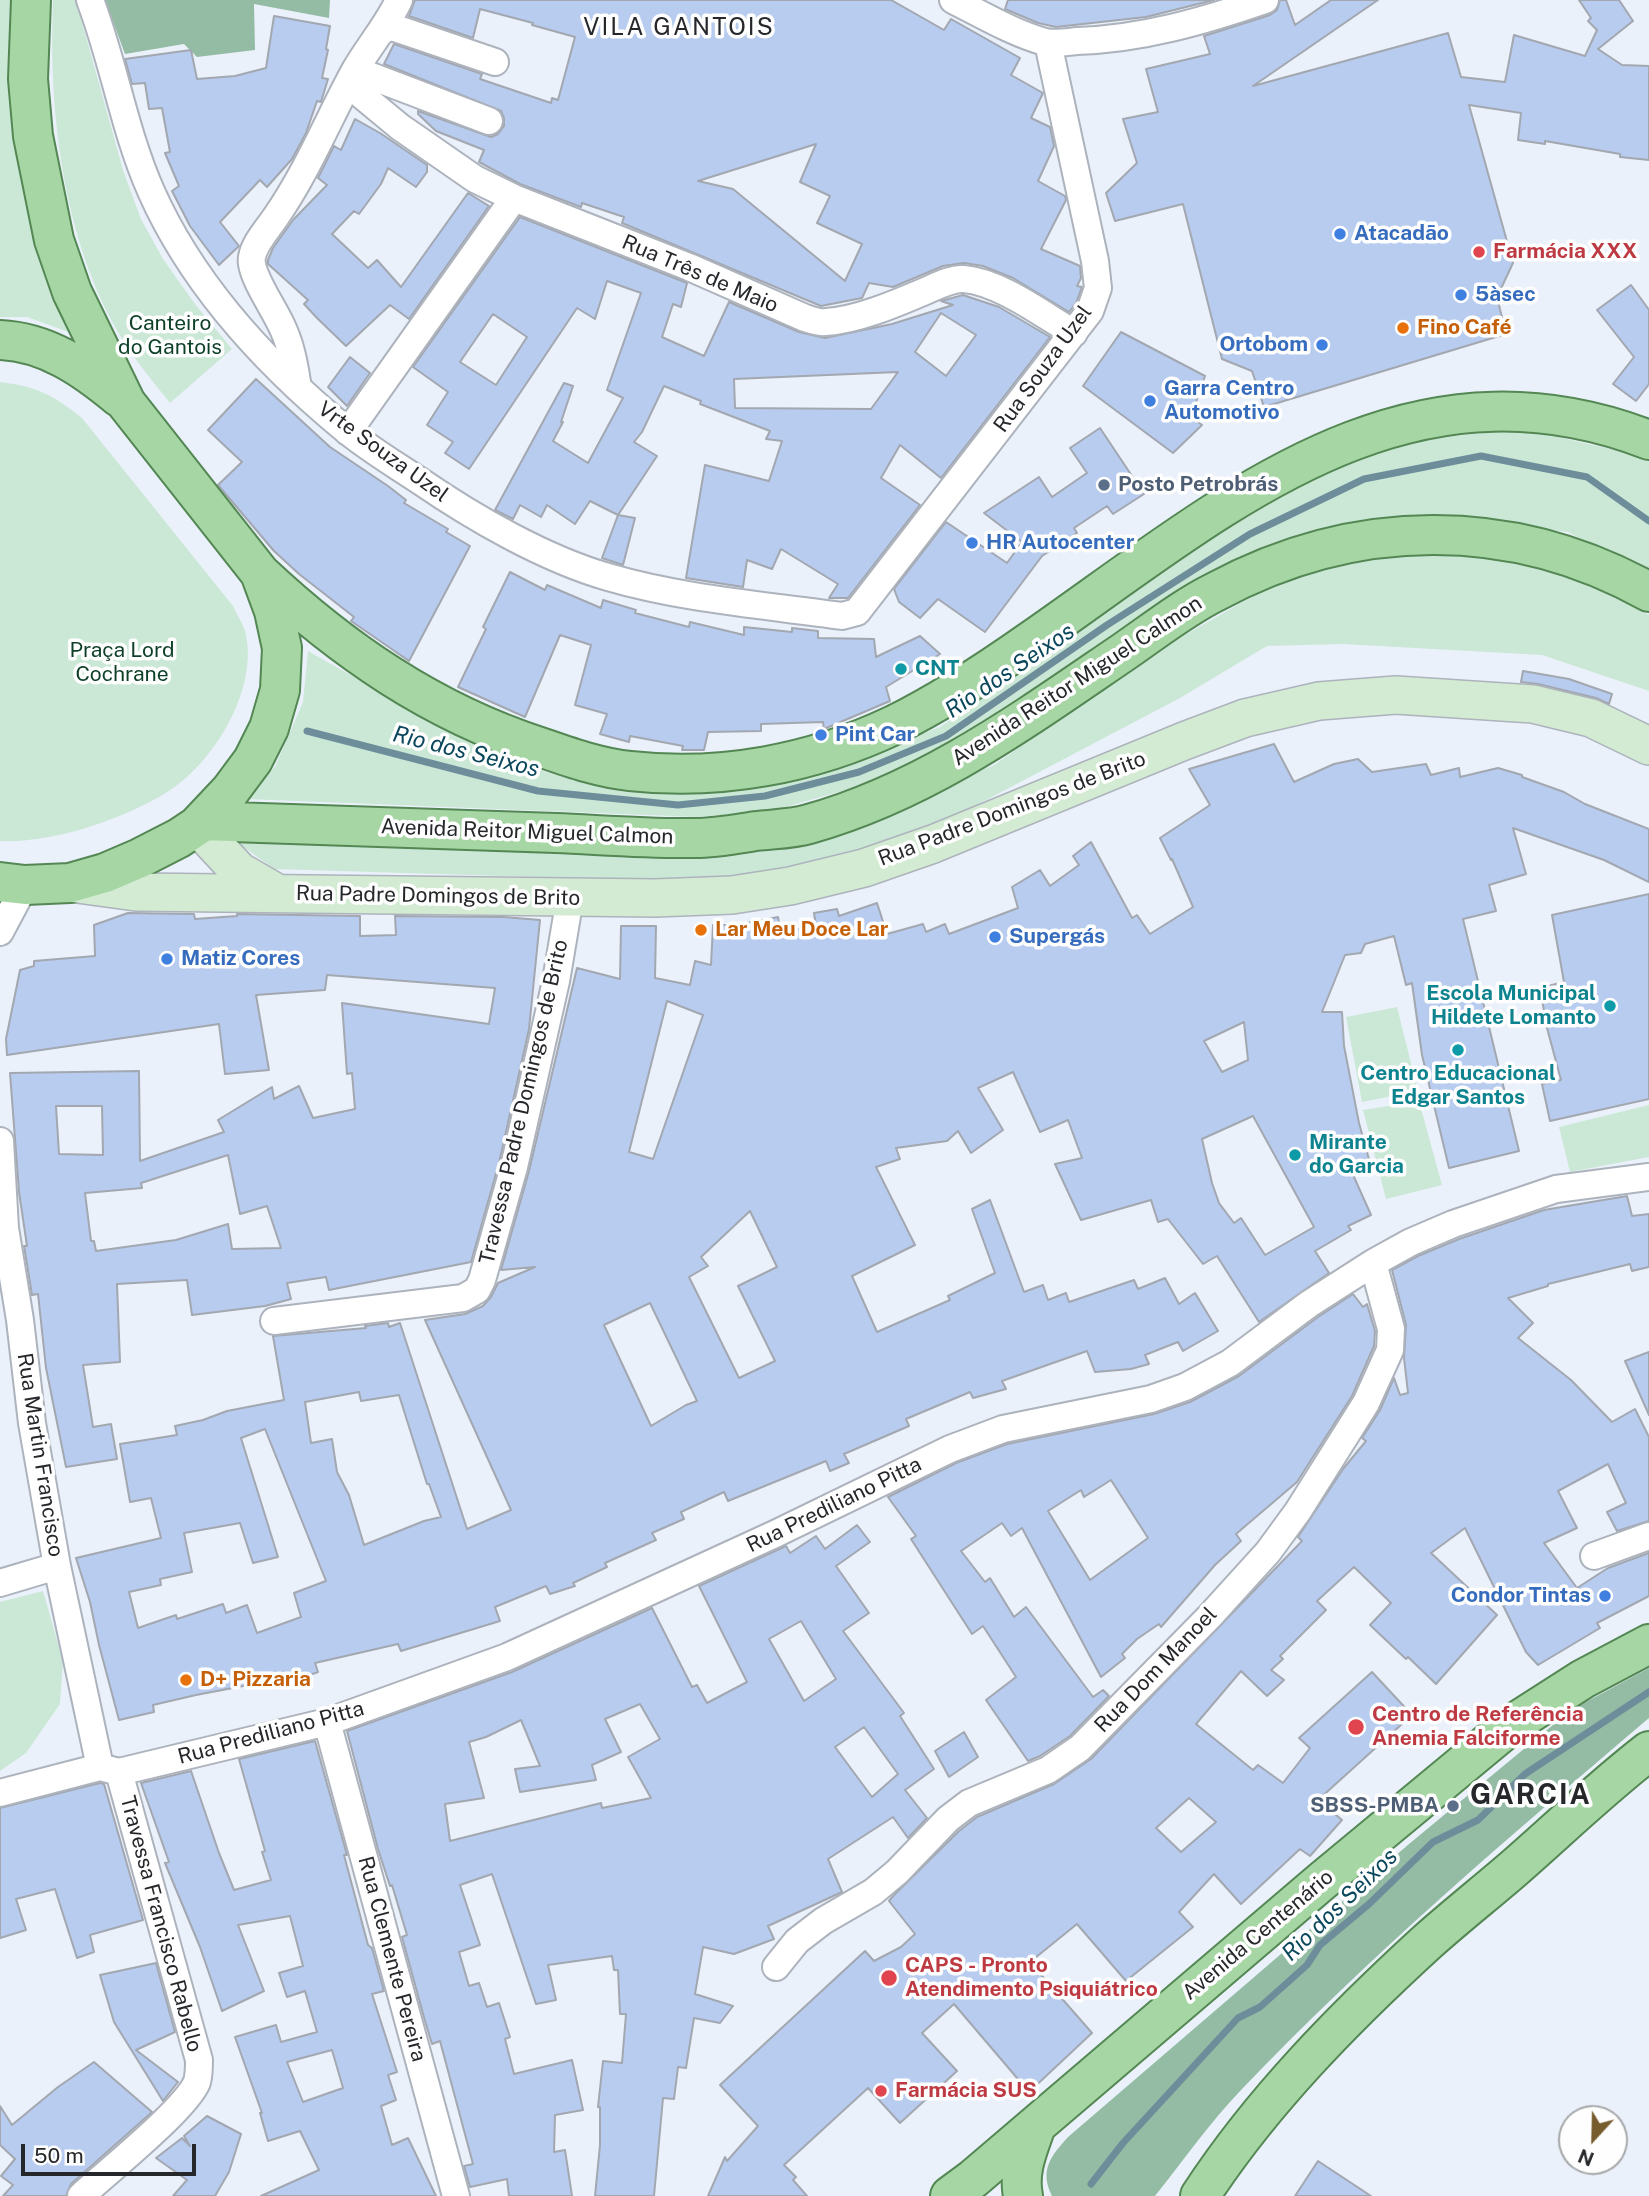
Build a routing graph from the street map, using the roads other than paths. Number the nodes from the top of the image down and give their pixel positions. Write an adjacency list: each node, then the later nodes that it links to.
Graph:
1 (31, 0): 15 (main road)
2 (90, 0): 14 (street, Vrte Souza Uzel)
3 (399, 0): 6 (street)
4 (953, 0): 7 (street)
5 (1265, 0): 7 (street)
6 (381, 32): 8 (street); 9 (street)
7 (1048, 43): 12 (street, Rua Souza Uzel)
8 (495, 62)
9 (352, 77): 10 (street); 11 (street, Rua Três de Maio); 14 (street)
10 (489, 121)
11 (514, 198): 12 (street, Rua Três de Maio); 16 (street)
12 (1074, 333): 20 (street, Rua Souza Uzel)
13 (0, 340): 15 (main road)
14 (298, 388): 16 (street, Vrte Souza Uzel)
15 (126, 403): 18 (main road)
16 (348, 432): 20 (street, Vrte Souza Uzel)
17 (1649, 440): 18 (main road)
18 (260, 573): 22 (main road)
19 (1649, 593): 22 (main road, Avenida Reitor Miguel Calmon)
20 (857, 612)
21 (1649, 746): 26 (main road, Rua Padre Domingos de Brito)
22 (199, 823): 23 (main road); 25 (main road, Rua Padre Domingos de Brito)
23 (70, 883): 24 (main road); 25 (main road, Rua Padre Domingos de Brito)
24 (8, 890): 27 (street)
25 (278, 893): 26 (main road, Rua Padre Domingos de Brito)
26 (570, 898): 31 (street, Travessa Padre Domingos de Brito)
27 (0, 932)
28 (0, 1141): 34 (street, Rua Martin Francisco)
29 (1649, 1177): 30 (street, Rua Prediliano Pitta)
30 (1373, 1263): 37 (street, Rua Prediliano Pitta); 41 (street, Rua Dom Manoel)
31 (274, 1321)
32 (1649, 1536): 33 (street)
33 (1594, 1556)
34 (57, 1566): 35 (street); 39 (street, Rua Martin Francisco)
35 (0, 1583)
36 (1649, 1644): 42 (main road, Avenida Centenário)
37 (327, 1722): 39 (street, Rua Prediliano Pitta); 45 (street, Rua Clemente Pereira)
38 (1649, 1751): 43 (main road)
39 (110, 1770): 40 (street, Rua Prediliano Pitta); 44 (street, Travessa Francisco Rabello)
40 (0, 1793)
41 (776, 1966)
42 (1036, 2126): 46 (main road, Avenida Centenário); 47 (main road)
43 (1200, 2195)
44 (81, 2196)
45 (456, 2196)
46 (950, 2196)
47 (1023, 2196)

